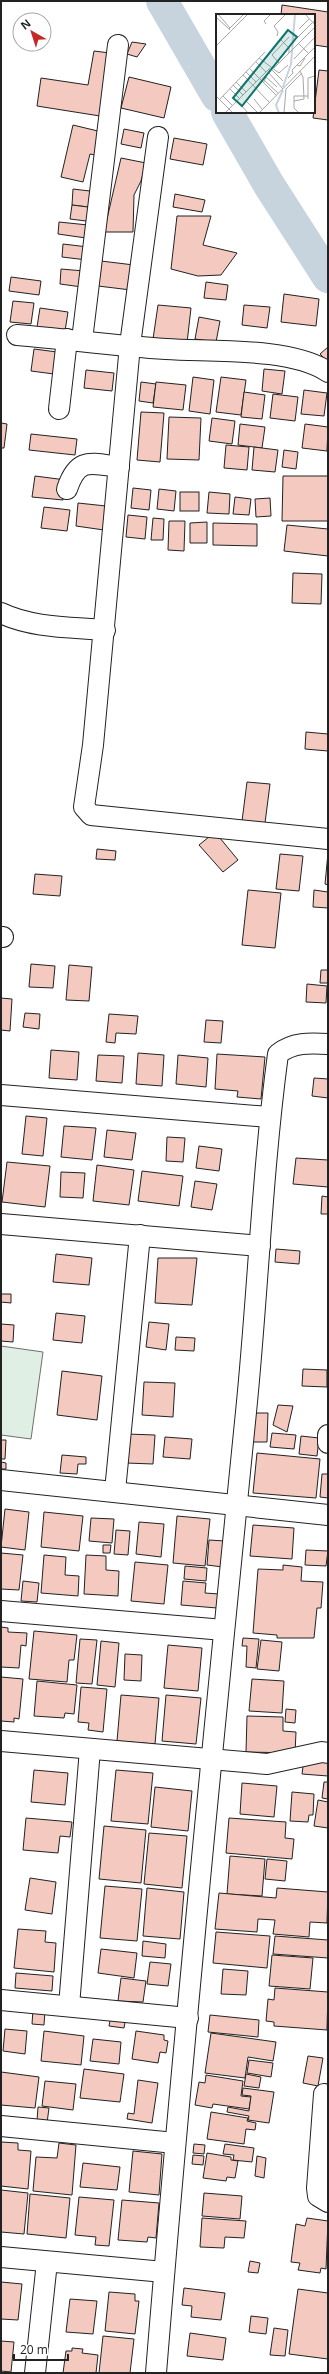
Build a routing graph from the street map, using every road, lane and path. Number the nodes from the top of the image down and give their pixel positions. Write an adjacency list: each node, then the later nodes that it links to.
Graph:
1 (118, 45): 4 (street)
2 (158, 137): 5 (street)
3 (17, 335): 4 (street)
4 (75, 340): 5 (street); 7 (street)
5 (130, 345): 6 (street); 8 (street)
6 (328, 372)
7 (59, 409)
8 (119, 467): 9 (street); 11 (street)
9 (67, 489)
10 (1, 613): 11 (street)
11 (105, 630): 12 (street)
12 (328, 839)
13 (328, 1044): 15 (street)
14 (1, 1096): 15 (street)
15 (269, 1117): 18 (street)
16 (1, 1224): 17 (street)
17 (140, 1236): 18 (street); 22 (street)
18 (260, 1246): 23 (street)
19 (328, 1435): 20 (street)
20 (328, 1443)
21 (1, 1480): 22 (street)
22 (115, 1491): 23 (street)
23 (236, 1504): 24 (street); 26 (street)
24 (328, 1515)
25 (1, 1612): 26 (street)
26 (224, 1630): 30 (street)
27 (1, 1741): 28 (street)
28 (90, 1749): 30 (street); 32 (street)
29 (328, 1753): 30 (street)
30 (213, 1760): 33 (street)
31 (1, 2000): 32 (street)
32 (69, 2006): 33 (street)
33 (188, 2018): 36 (street)
34 (324, 2094): 37 (street)
35 (1, 2126): 36 (street)
36 (175, 2143): 40 (street)
37 (328, 2202)
38 (1, 2257): 39 (street)
39 (47, 2262): 40 (street); 41 (street)
40 (164, 2272): 42 (street)
41 (35, 2373)
42 (156, 2373)

